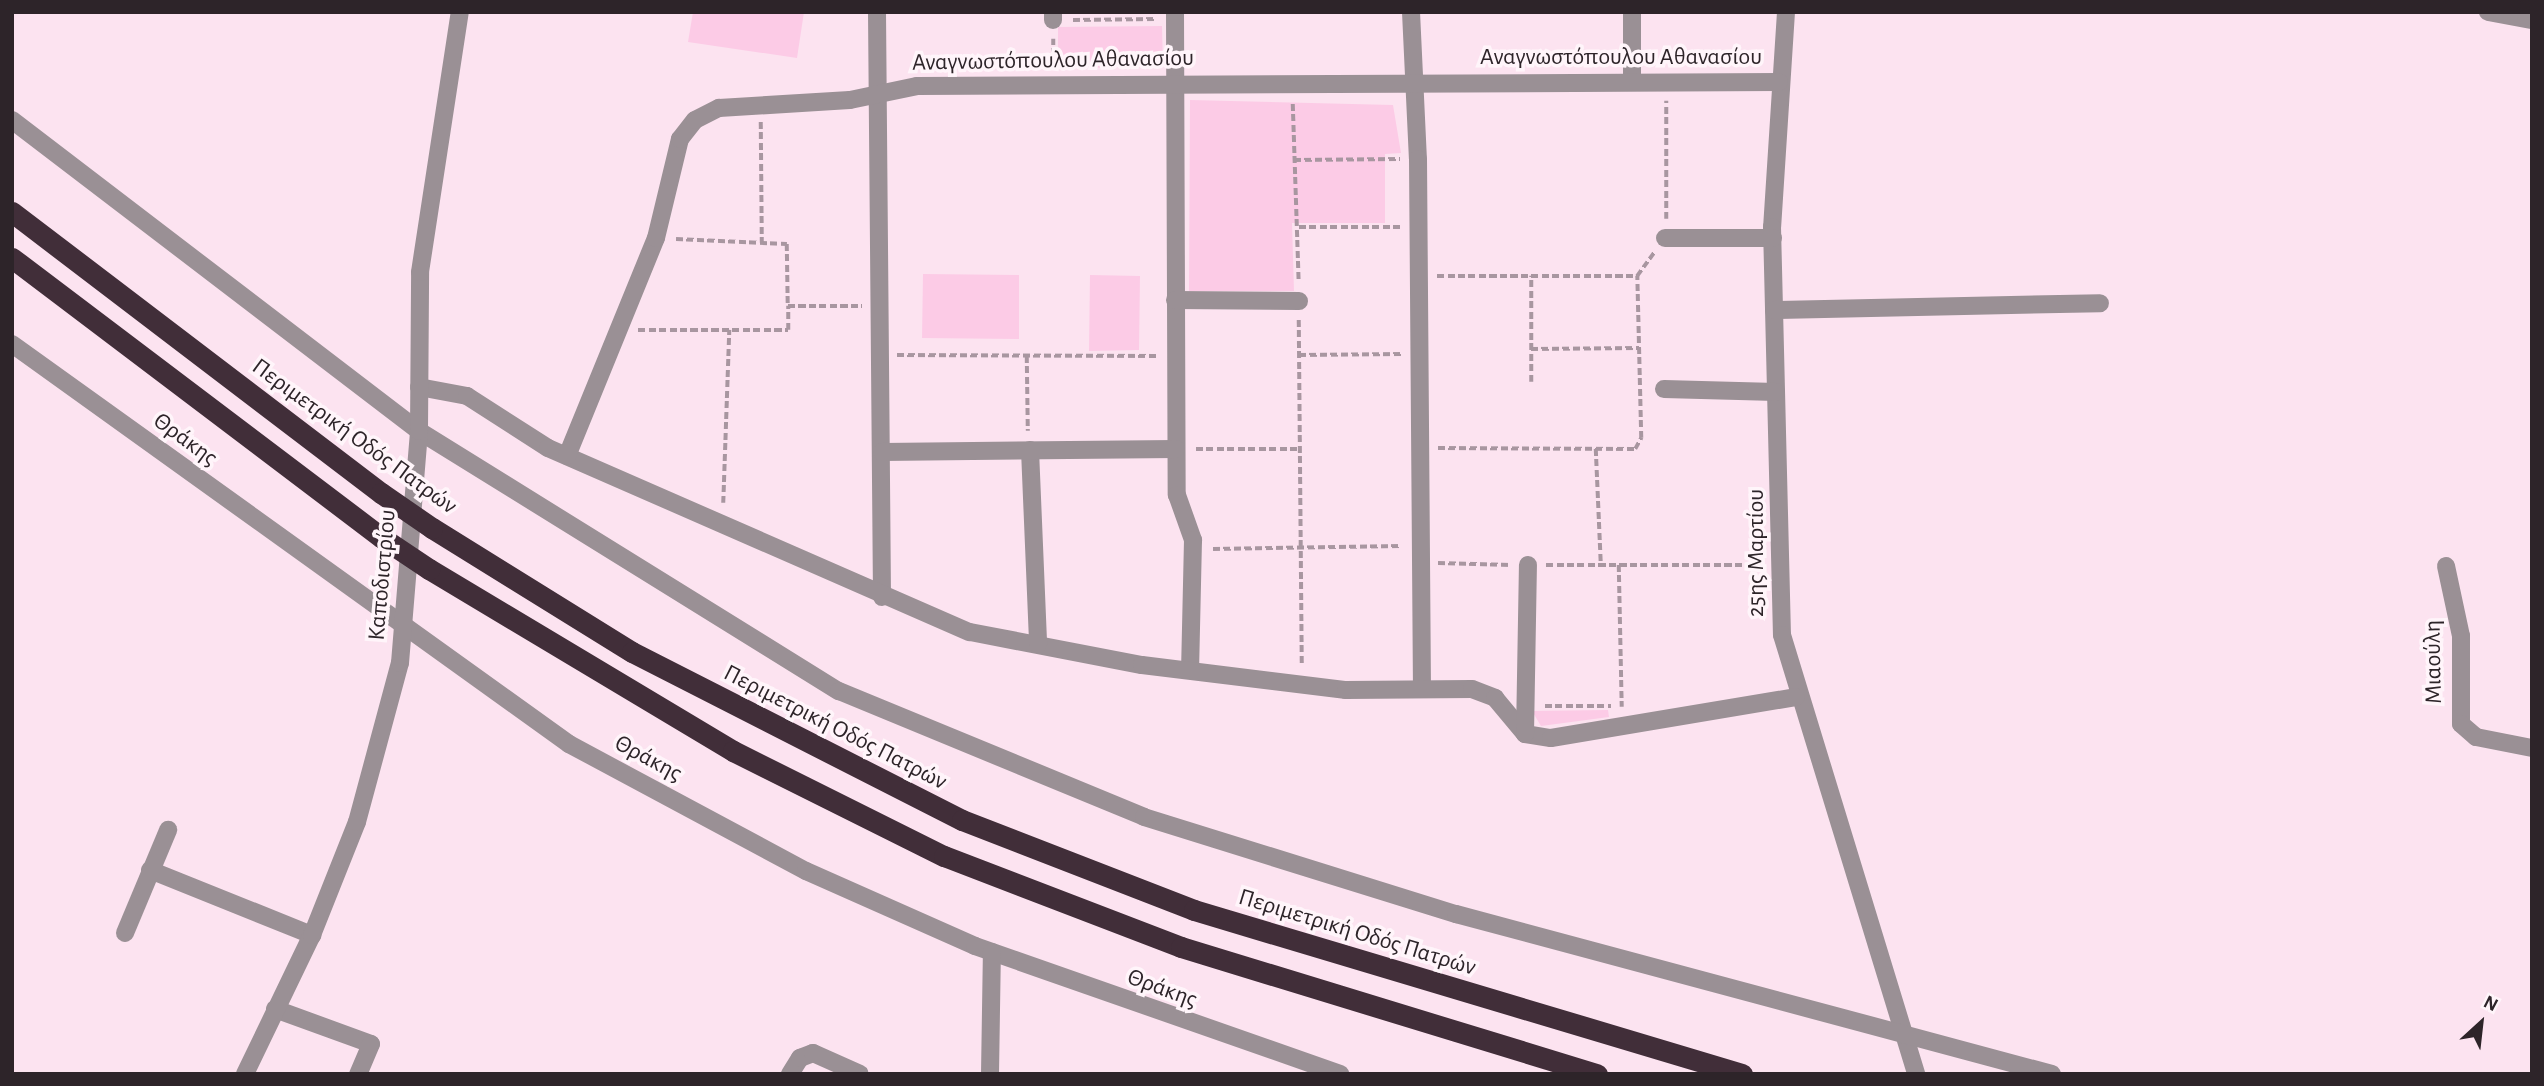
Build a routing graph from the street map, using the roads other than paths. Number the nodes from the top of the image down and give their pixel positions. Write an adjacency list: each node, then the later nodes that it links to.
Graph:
1 (460, 12): 24 (street, Καποδιστρίου)
2 (877, 12): 13 (street)
3 (1411, 12): 12 (street)
4 (1632, 12): 9 (street)
5 (1786, 12): 10 (street, 25ης Μαρτίου)
6 (2488, 12): 8 (street)
7 (1175, 16): 11 (street)
8 (2532, 20)
9 (1632, 82): 10 (street, Αναγνωστόπουλου Αθανασίου); 12 (street, Αναγνωστόπουλου Αθανασίου)
10 (1779, 82): 17 (street, 25ης Μαρτίου)
11 (1175, 83): 12 (street, Αναγνωστόπουλου Αθανασίου); 13 (street, Αναγνωστόπουλου Αθανασίου); 19 (street)
12 (1416, 83): 38 (street)
13 (880, 95): 30 (street); 31 (street, Αναγνωστόπουλου Αθανασίου)
14 (12, 120): 27 (street)
15 (12, 212): 56 (highway, Περιμετρική Οδός Πατρών, bridge)
16 (1665, 237): 17 (street)
17 (1773, 238): 22 (street, 25ης Μαρτίου)
18 (12, 258): 55 (highway, bridge)
19 (1175, 300): 20 (street); 28 (street)
20 (1299, 301)
21 (2100, 303): 22 (street)
22 (1774, 310): 26 (street, 25ης Μαρτίου)
23 (12, 344): 35 (street, Θράκης)
24 (419, 387): 27 (street, Καποδιστρίου); 31 (street)
25 (1664, 389): 26 (street)
26 (1776, 391): 39 (street, 25ης Μαρτίου)
27 (419, 431): 35 (street, Καποδιστρίου); 48 (street)
28 (1176, 449): 29 (street); 37 (street)
29 (1030, 450): 30 (street); 36 (street)
30 (882, 452): 34 (street)
31 (567, 456): 34 (street)
32 (1528, 565): 40 (street)
33 (2446, 566): 41 (street, Μιαούλη)
34 (882, 597): 36 (street)
35 (403, 631): 45 (street, Καποδιστρίου); 46 (street, Θράκης)
36 (1038, 644): 37 (street)
37 (1190, 670): 38 (street)
38 (1422, 688): 40 (street)
39 (1796, 697): 40 (street); 48 (street, 25ης Μαρτίου)
40 (1525, 734)
41 (2532, 748)
42 (168, 830): 43 (street)
43 (150, 870): 44 (street); 45 (street)
44 (125, 933)
45 (312, 935): 47 (street, Καποδιστρίου)
46 (992, 952): 53 (street); 54 (street, Θράκης)
47 (275, 1009): 49 (street, Καποδιστρίου); 50 (street)
48 (1904, 1035): 57 (street, 25ης Μαρτίου); 58 (street)
49 (245, 1074)
50 (358, 1074)
51 (790, 1074): 52 (street)
52 (860, 1074)
53 (990, 1074)
54 (1339, 1074)
55 (1597, 1074)
56 (1742, 1074)
57 (1916, 1074)
58 (2052, 1074)

